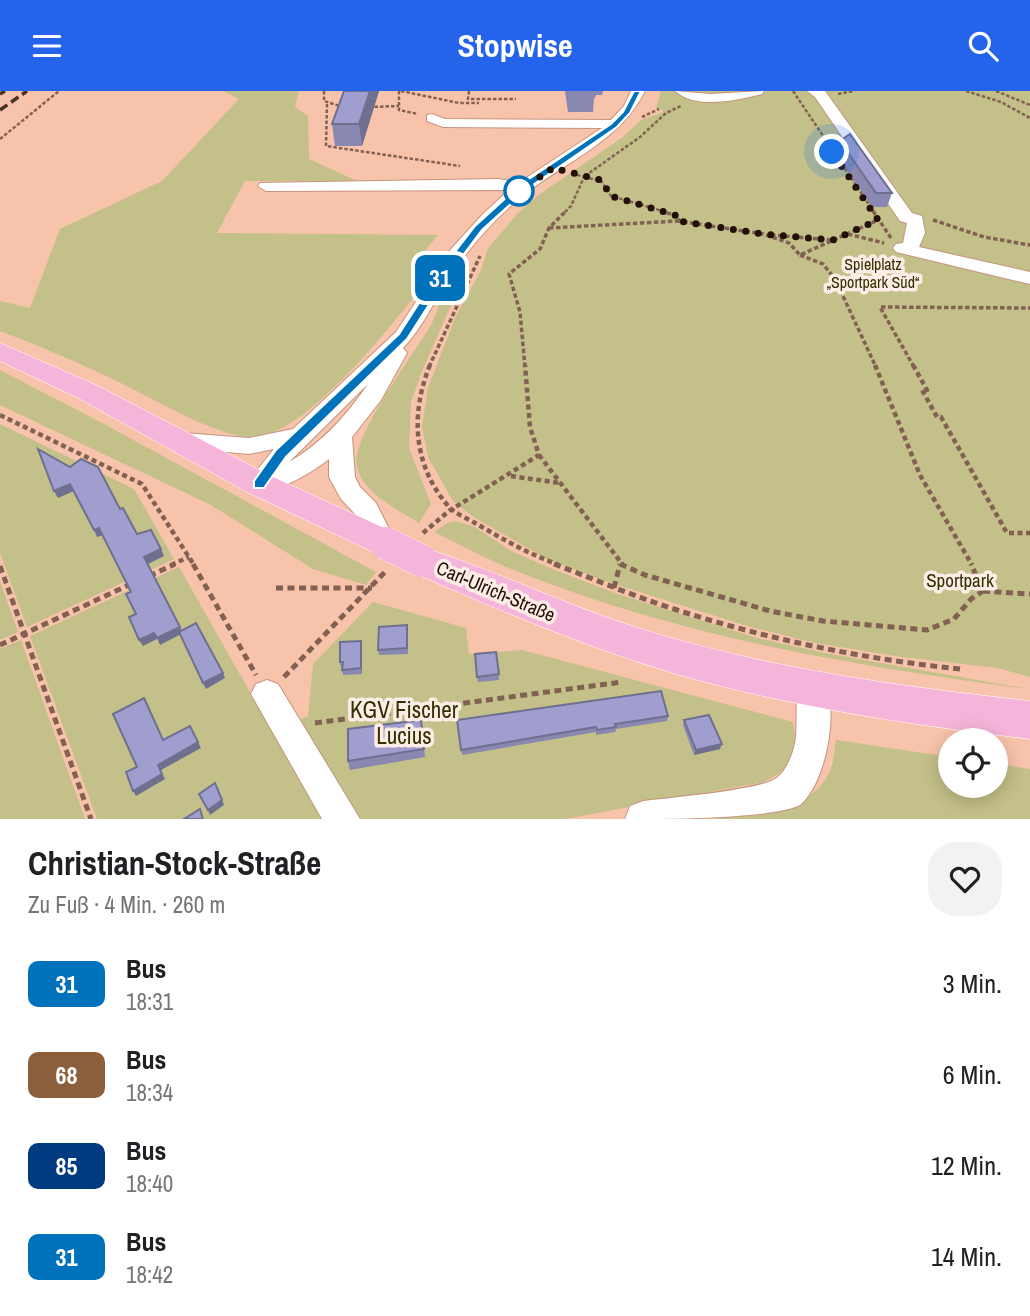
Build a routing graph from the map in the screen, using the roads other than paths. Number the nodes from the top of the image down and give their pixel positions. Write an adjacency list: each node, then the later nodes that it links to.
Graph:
1 (638, 91): 6 (street)
2 (757, 91): 4 (street)
3 (814, 91): 9 (street)
4 (688, 94)
5 (432, 118): 6 (street)
6 (614, 125): 8 (street)
7 (266, 186): 8 (street)
8 (524, 187): 10 (street)
9 (1030, 278)
10 (403, 336): 12 (street); 13 (street)
11 (0, 351): 14 (main road, Carl-Ulrich-Straße)
12 (340, 434): 15 (street); 16 (street)
13 (302, 435): 14 (street); 15 (street)
14 (182, 441): 15 (main road, Carl-Ulrich-Straße)
15 (259, 484): 16 (main road, Carl-Ulrich-Straße)
16 (383, 553): 17 (main road, Carl-Ulrich-Straße, bridge)
17 (813, 689): 19 (main road, Carl-Ulrich-Straße); 21 (street)
18 (267, 694): 20 (street)
19 (1030, 720)
20 (342, 819)
21 (643, 819)

